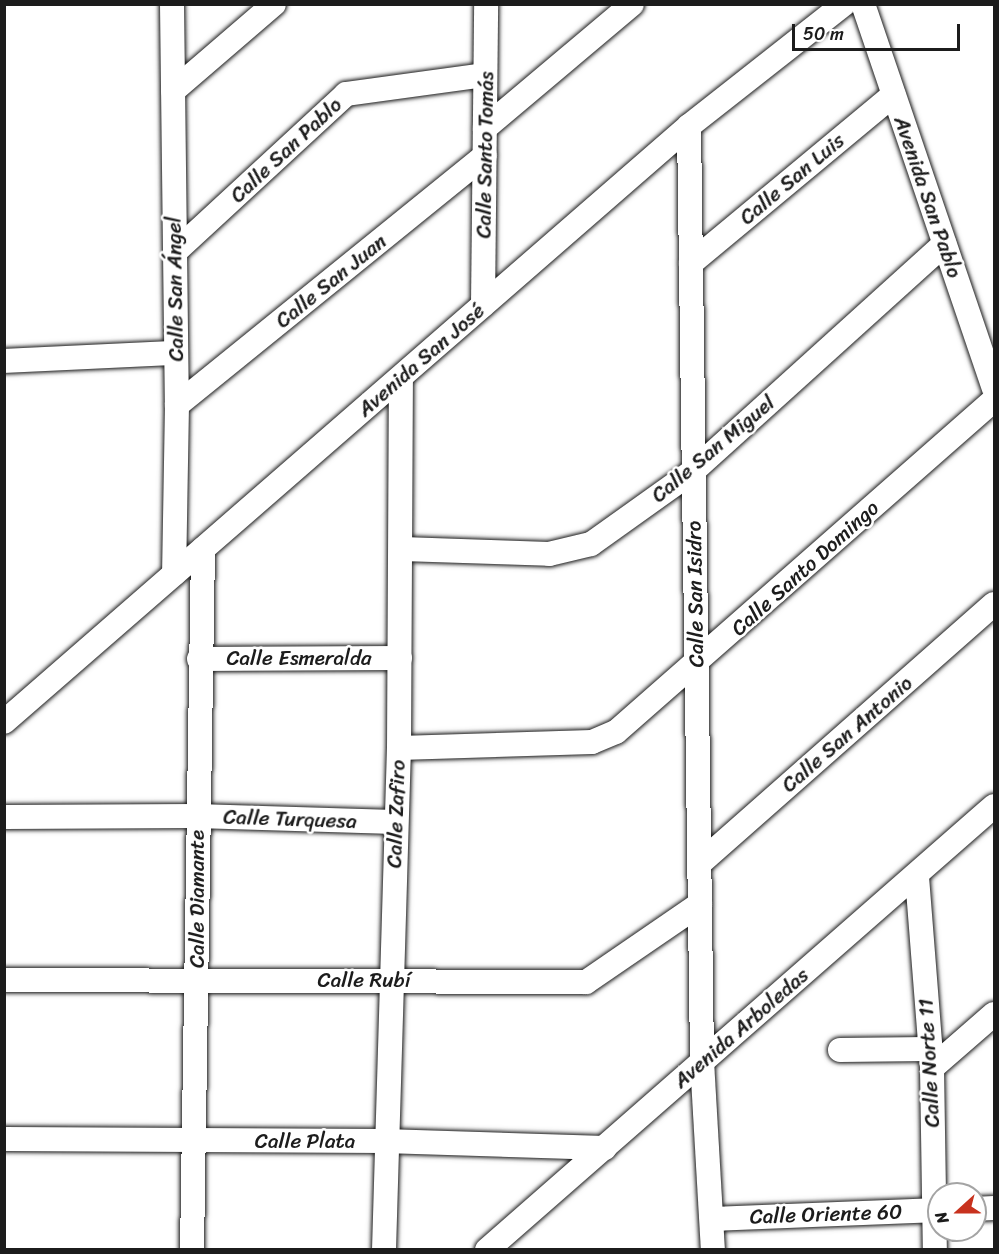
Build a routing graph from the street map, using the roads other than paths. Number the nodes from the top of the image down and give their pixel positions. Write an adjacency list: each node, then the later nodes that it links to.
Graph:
1 (172, 4): 8 (street, Calle San Ángel)
2 (274, 4): 8 (street)
3 (486, 4): 7 (street, Calle Santo Tomás)
4 (632, 4): 11 (street)
5 (844, 4): 10 (street, Avenida San José)
6 (863, 4): 9 (street, Avenida San Pablo)
7 (486, 75): 11 (street, Calle Santo Tomás); 14 (street, Calle San Pablo)
8 (173, 92): 14 (street, Calle San Ángel)
9 (893, 95): 13 (street, Avenida San Pablo); 15 (street, Calle San Luis)
10 (689, 126): 15 (street, Calle San Isidro); 16 (street, Avenida San José)
11 (485, 128): 12 (street, Calle Santo Tomás)
12 (485, 156): 16 (street, Calle Santo Tomás); 22 (street, Calle San Juan)
13 (944, 244): 20 (street, Avenida San Pablo); 23 (street, Calle San Miguel)
14 (175, 252): 17 (street, Calle San Ángel)
15 (691, 263): 23 (street, Calle San Isidro)
16 (483, 305): 19 (street, Avenida San José)
17 (176, 353): 18 (street); 22 (street, Calle San Ángel)
18 (4, 361)
19 (401, 378): 24 (street, Avenida San José); 25 (street, Calle Zafiro)
20 (994, 388)
21 (994, 400): 30 (street, Calle Santo Domingo)
22 (177, 405): 26 (street, Calle San Ángel)
23 (692, 472): 25 (street, Calle San Miguel); 30 (street, Calle San Isidro)
24 (203, 549): 26 (street, Avenida San José); 29 (street, Calle Diamante)
25 (402, 549): 28 (street, Calle Zafiro)
26 (174, 574): 31 (street, Avenida San José)
27 (994, 603): 37 (street, Calle San Antonio)
28 (400, 658): 29 (street, Calle Esmeralda); 32 (street, Calle Zafiro)
29 (199, 659): 34 (street, Calle Diamante)
30 (697, 665): 32 (street, Calle Santo Domingo); 37 (street, Calle San Isidro)
31 (4, 722)
32 (399, 748): 36 (street, Calle Zafiro)
33 (994, 806): 38 (street, Avenida Arboledas)
34 (196, 816): 35 (street, Calle Turquesa); 36 (street, Calle Turquesa); 42 (street, Calle Diamante)
35 (4, 817)
36 (395, 822): 40 (street, Calle Zafiro)
37 (699, 864): 39 (street, Calle San Isidro)
38 (917, 877): 45 (street, Calle Norte 11); 46 (street, Avenida Arboledas)
39 (700, 904): 40 (street, Calle Rubí); 46 (street, Calle San Isidro)
40 (391, 979): 42 (street, Calle Rubí); 48 (street, Calle Zafiro)
41 (4, 980): 42 (street, Calle Rubí)
42 (198, 980): 49 (street, Calle Diamante)
43 (994, 1014): 45 (street)
44 (840, 1050): 45 (street)
45 (930, 1058): 51 (street, Calle Norte 11)
46 (702, 1061): 50 (street, Avenida Arboledas); 53 (street, Calle San Isidro)
47 (4, 1139): 49 (street, Calle Plata)
48 (384, 1141): 49 (street, Calle Plata); 50 (street, Calle Plata); 55 (street, Calle Zafiro)
49 (194, 1142): 54 (street, Calle Diamante)
50 (605, 1148): 56 (street, Avenida Arboledas)
51 (936, 1182)
52 (927, 1210): 53 (street, Calle Oriente 60)
53 (713, 1219): 57 (street, Calle San Isidro)
54 (192, 1250)
55 (384, 1250)
56 (487, 1250)
57 (713, 1250)

